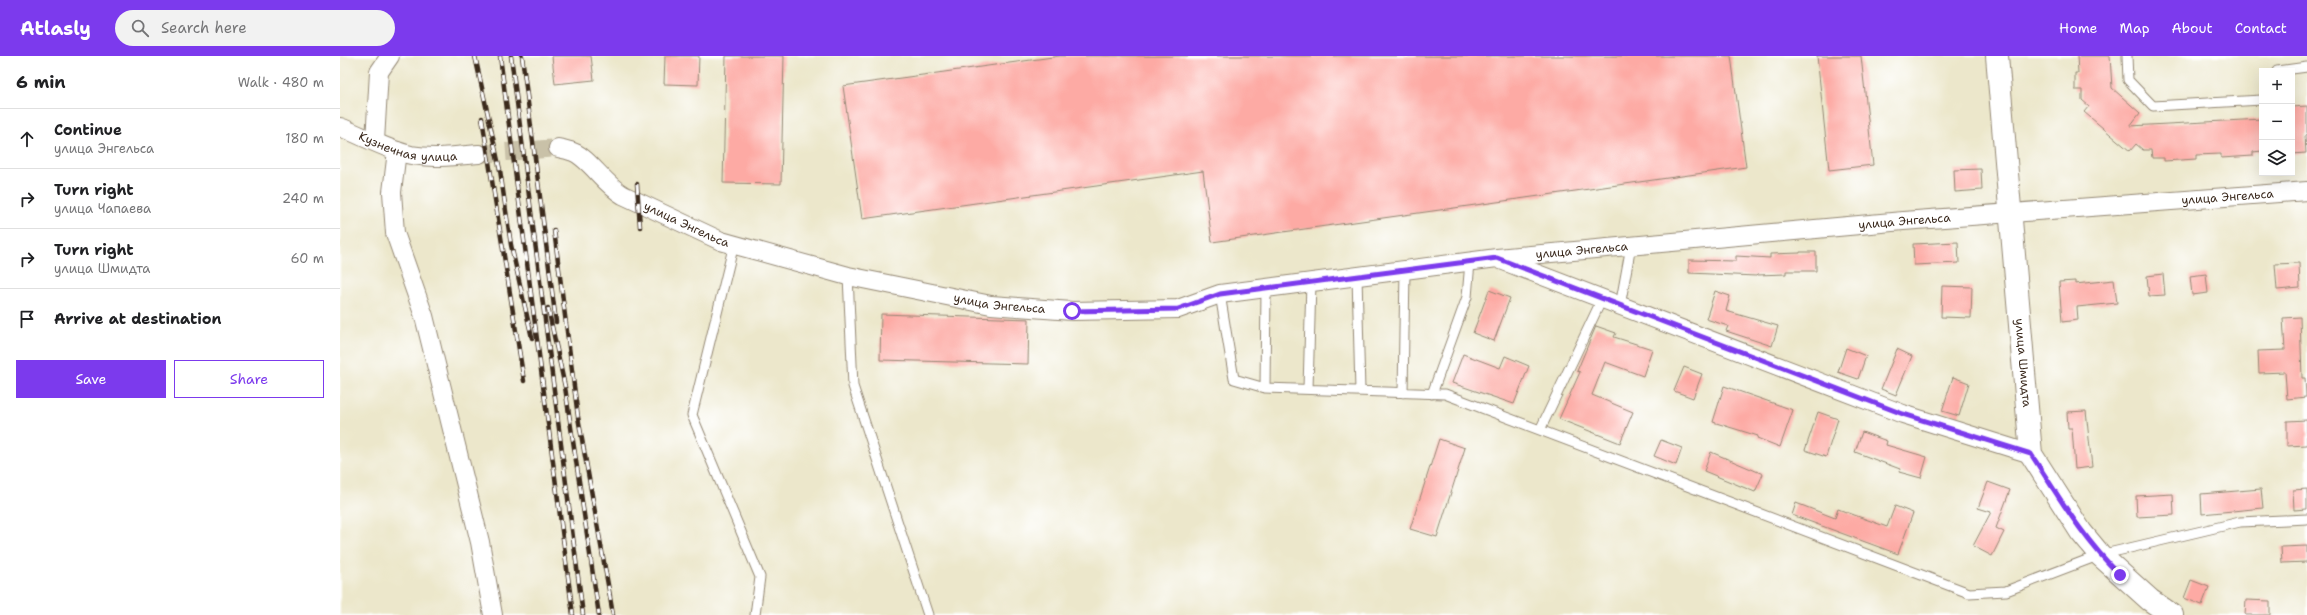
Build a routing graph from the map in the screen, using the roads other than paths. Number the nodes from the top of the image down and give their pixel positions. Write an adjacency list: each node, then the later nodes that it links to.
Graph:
1 (390, 56): 8 (street)
2 (1997, 56): 13 (main road, улица Шмидта)
3 (2127, 56): 6 (lane)
4 (2307, 67): 5 (lane)
5 (2295, 69)
6 (2259, 100)
7 (340, 127): 8 (street, Кузнечная улица)
8 (375, 141): 10 (street, Кузнечная улица)
9 (558, 148): 14 (street, улица Энгельса)
10 (397, 151): 11 (street, Кузнечная улица); 35 (street)
11 (479, 154)
12 (2307, 190): 13 (street, улица Энгельса)
13 (2012, 214): 15 (street, улица Энгельса); 32 (main road, улица Шмидта)
14 (734, 244): 19 (street, улица Энгельса); 36 (lane)
15 (1631, 246): 16 (street, улица Энгельса); 25 (lane)
16 (1497, 258): 17 (street, улица Энгельса); 24 (street)
17 (1470, 262): 18 (street, улица Энгельса); 30 (lane)
18 (1405, 270): 20 (street, улица Энгельса); 29 (lane)
19 (848, 276): 23 (street, улица Энгельса); 37 (lane)
20 (1357, 276): 21 (street, улица Энгельса); 28 (lane)
21 (1311, 282): 22 (street, улица Энгельса); 27 (lane)
22 (1266, 288): 23 (street, улица Энгельса); 26 (lane)
23 (1220, 294): 26 (lane)
24 (1602, 298): 25 (street); 31 (lane)
25 (1620, 306): 32 (street)
26 (1265, 388): 27 (lane)
27 (1308, 389): 28 (lane)
28 (1360, 391): 29 (lane)
29 (1403, 392): 30 (lane)
30 (1432, 394): 31 (lane)
31 (1540, 430): 34 (lane)
32 (2031, 454): 34 (main road, улица Шмидта)
33 (2307, 519): 34 (lane)
34 (2100, 555): 38 (main road, улица Шмидта)
35 (492, 615)
36 (755, 615)
37 (928, 615)
38 (2172, 615)

